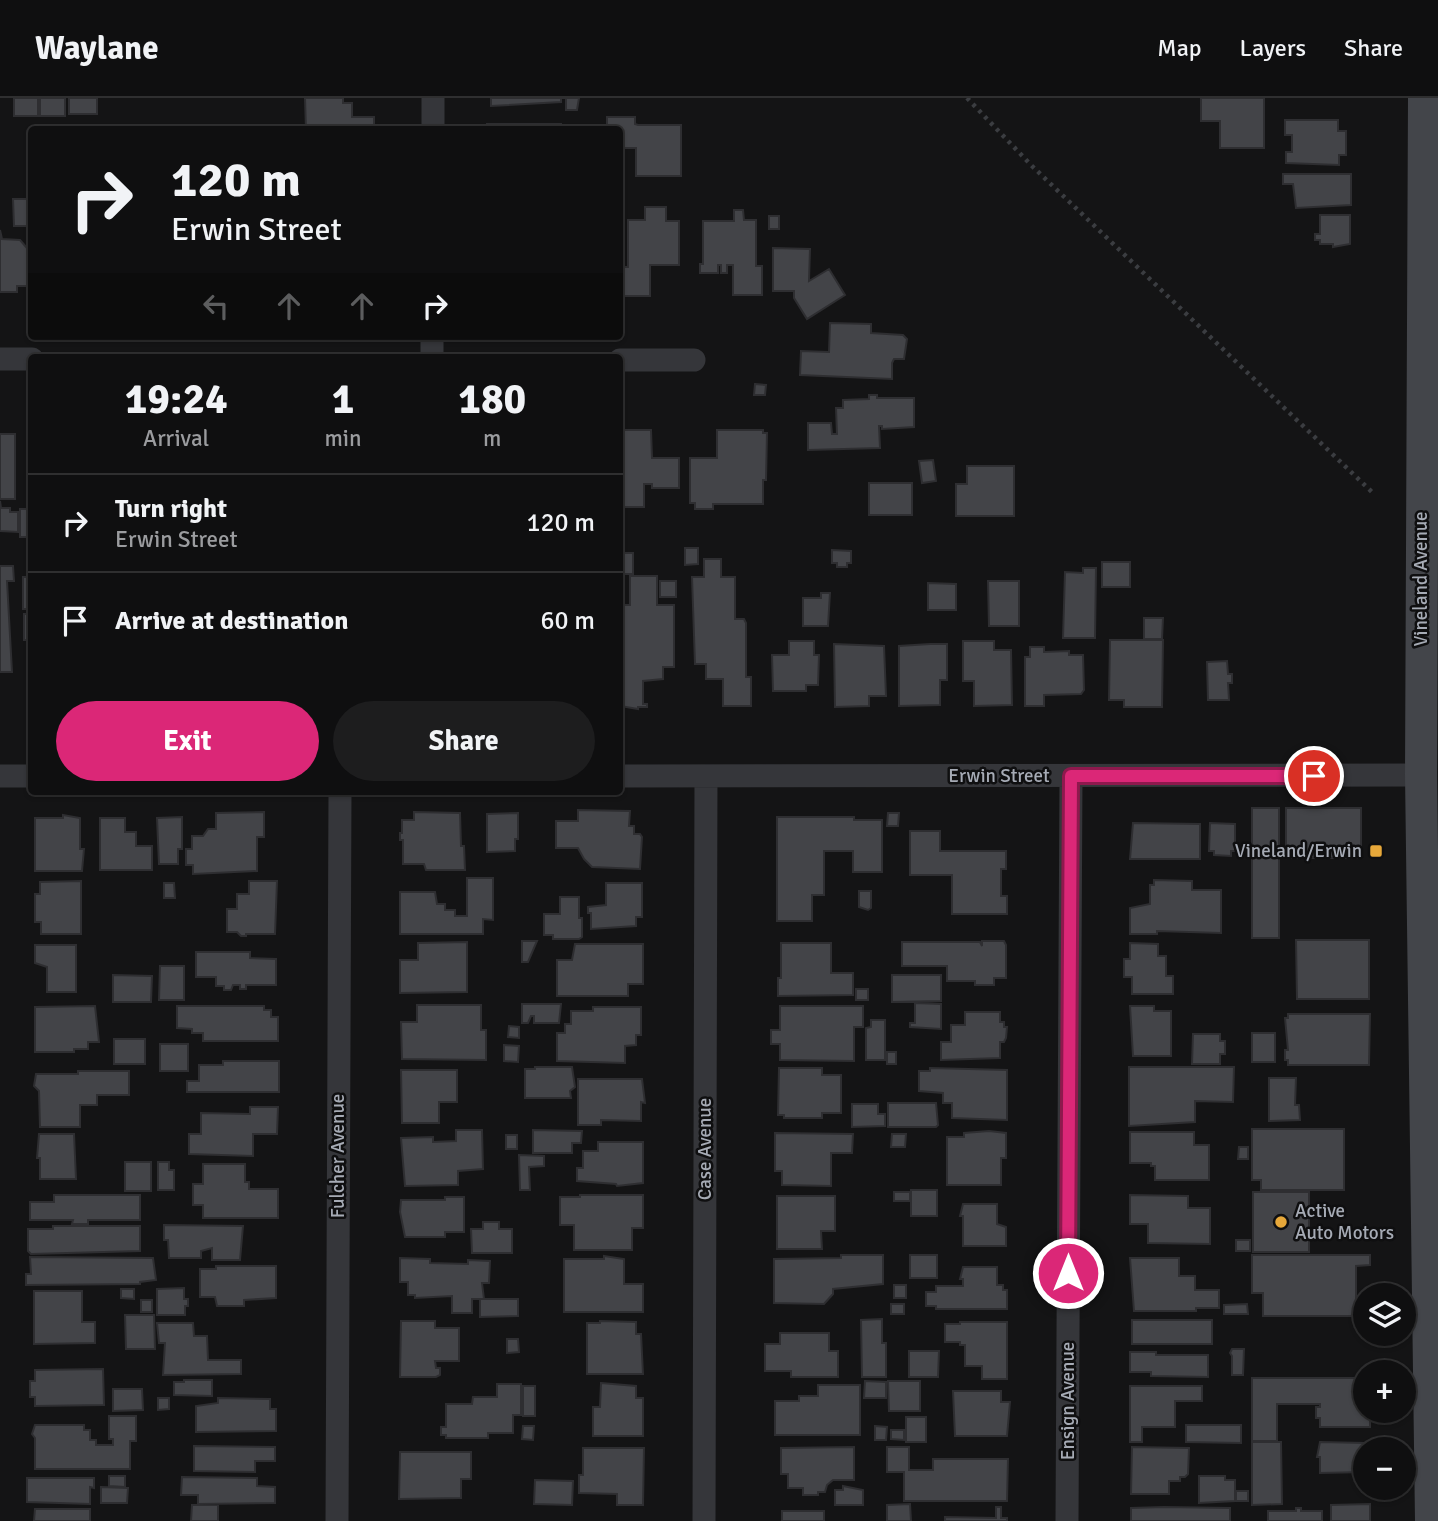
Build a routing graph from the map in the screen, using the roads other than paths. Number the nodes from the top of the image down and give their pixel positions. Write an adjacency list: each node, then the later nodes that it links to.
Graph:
1 (433, 98): 3 (street)
2 (1424, 98): 8 (main road, Vineland Avenue)
3 (433, 126)
4 (0, 359): 5 (street)
5 (28, 359)
6 (623, 360): 7 (street)
7 (694, 360)
8 (1421, 775): 13 (street, Erwin Street); 18 (main road, Vineland Avenue)
9 (0, 776): 10 (street)
10 (28, 776)
11 (623, 776): 12 (street, Erwin Street)
12 (706, 776): 13 (street, Erwin Street); 16 (street, Case Avenue)
13 (1071, 776): 17 (street, Ensign Avenue)
14 (340, 795): 15 (street, Fulcher Avenue)
15 (337, 1521)
16 (704, 1521)
17 (1067, 1521)
18 (1431, 1521)

